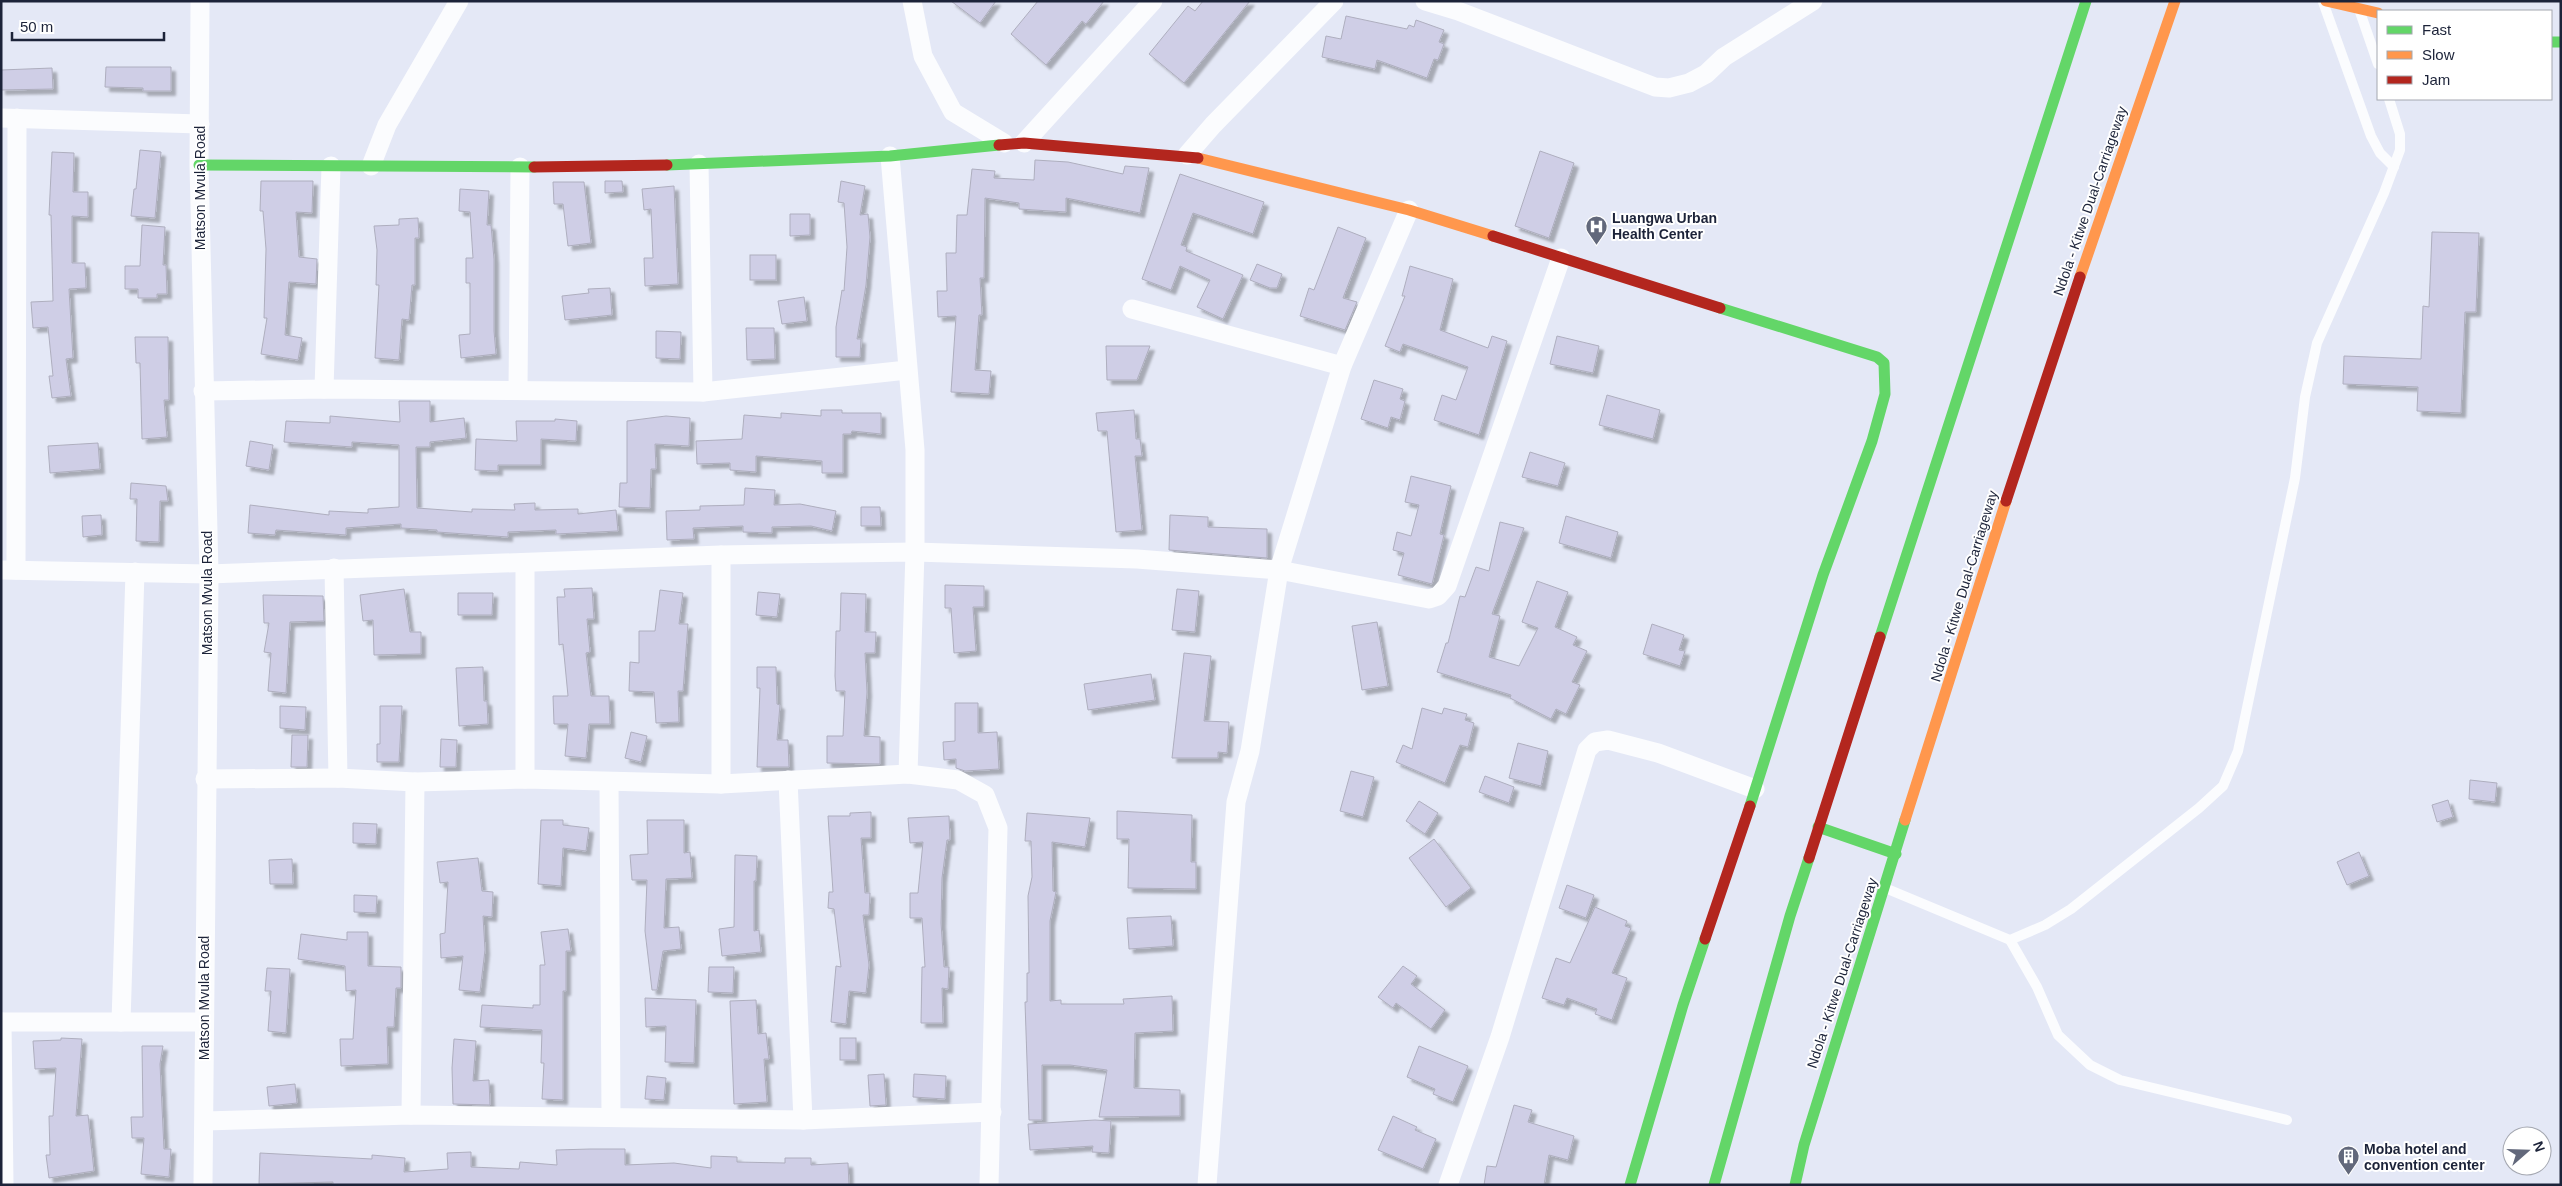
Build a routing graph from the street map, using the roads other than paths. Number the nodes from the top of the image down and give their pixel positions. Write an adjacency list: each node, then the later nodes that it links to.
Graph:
1 (200, 1): 17 (street, Matson Mvula Road)
2 (459, 1): 25 (street)
3 (912, 1): 18 (street)
4 (1152, 1): 19 (street)
5 (1334, 1): 20 (street)
6 (1425, 1): 7 (street)
7 (1813, 1)
8 (2086, 1): 54 (main road)
9 (2175, 1): 55 (main road, Ndola - Kitwe Dual-Carriageway)
10 (2322, 1): 27 (lane)
11 (2326, 1): 12 (main road)
12 (2359, 9): 13 (main road); 14 (lane)
13 (2377, 13)
14 (2377, 61)
15 (2389, 100): 27 (lane)
16 (9, 118): 17 (street); 41 (street)
17 (200, 124): 23 (street, Matson Mvula Road)
18 (1004, 143): 19 (main road); 21 (main road)
19 (1024, 143): 20 (main road)
20 (1187, 155): 28 (main road)
21 (890, 156): 22 (main road); 32 (street)
22 (699, 164): 26 (main road); 36 (street)
23 (199, 165): 24 (main road); 35 (street, Matson Mvula Road)
24 (331, 166): 25 (main road); 33 (street)
25 (371, 166): 26 (main road)
26 (520, 167): 34 (street)
27 (2394, 167): 57 (lane)
28 (1409, 210): 29 (main road); 31 (street)
29 (1561, 258): 42 (street); 53 (main road)
30 (1132, 309): 31 (street)
31 (1342, 366): 42 (street)
32 (906, 370): 36 (street); 37 (street)
33 (324, 388): 34 (street); 35 (street)
34 (518, 390): 36 (street)
35 (204, 391): 44 (street, Matson Mvula Road)
36 (703, 392)
37 (915, 552): 38 (street); 42 (street); 45 (street)
38 (722, 556): 39 (street); 52 (street)
39 (525, 563): 40 (street); 48 (street)
40 (334, 568): 44 (street); 46 (street)
41 (8, 570): 43 (street)
42 (1278, 570): 70 (street)
43 (134, 572): 44 (street); 59 (street)
44 (209, 574): 47 (street, Matson Mvula Road)
45 (908, 774): 49 (street); 61 (street)
46 (338, 778): 47 (street); 50 (street)
47 (206, 779): 60 (street, Matson Mvula Road)
48 (525, 779): 50 (street); 51 (street)
49 (788, 780): 52 (street); 64 (street)
50 (415, 782): 62 (street)
51 (609, 782): 52 (street); 63 (street)
52 (721, 784)
53 (1755, 789): 71 (street); 72 (main road)
54 (1818, 827): 55 (main road); 73 (main road)
55 (1896, 854): 56 (main road, Ndola - Kitwe Dual-Carriageway)
56 (1885, 888): 57 (lane); 74 (main road, Ndola - Kitwe Dual-Carriageway)
57 (2010, 940): 65 (lane)
58 (1, 1022): 59 (street); 67 (street)
59 (122, 1022): 60 (street)
60 (204, 1022): 66 (street, Matson Mvula Road)
61 (992, 1112): 64 (street); 69 (street)
62 (411, 1115): 63 (street); 66 (street)
63 (611, 1117): 64 (street)
64 (803, 1120)
65 (2287, 1120)
66 (205, 1121): 68 (street, Matson Mvula Road)
67 (4, 1185)
68 (202, 1185)
69 (989, 1185)
70 (1207, 1185)
71 (1448, 1185)
72 (1630, 1185)
73 (1714, 1185)
74 (1794, 1185)

